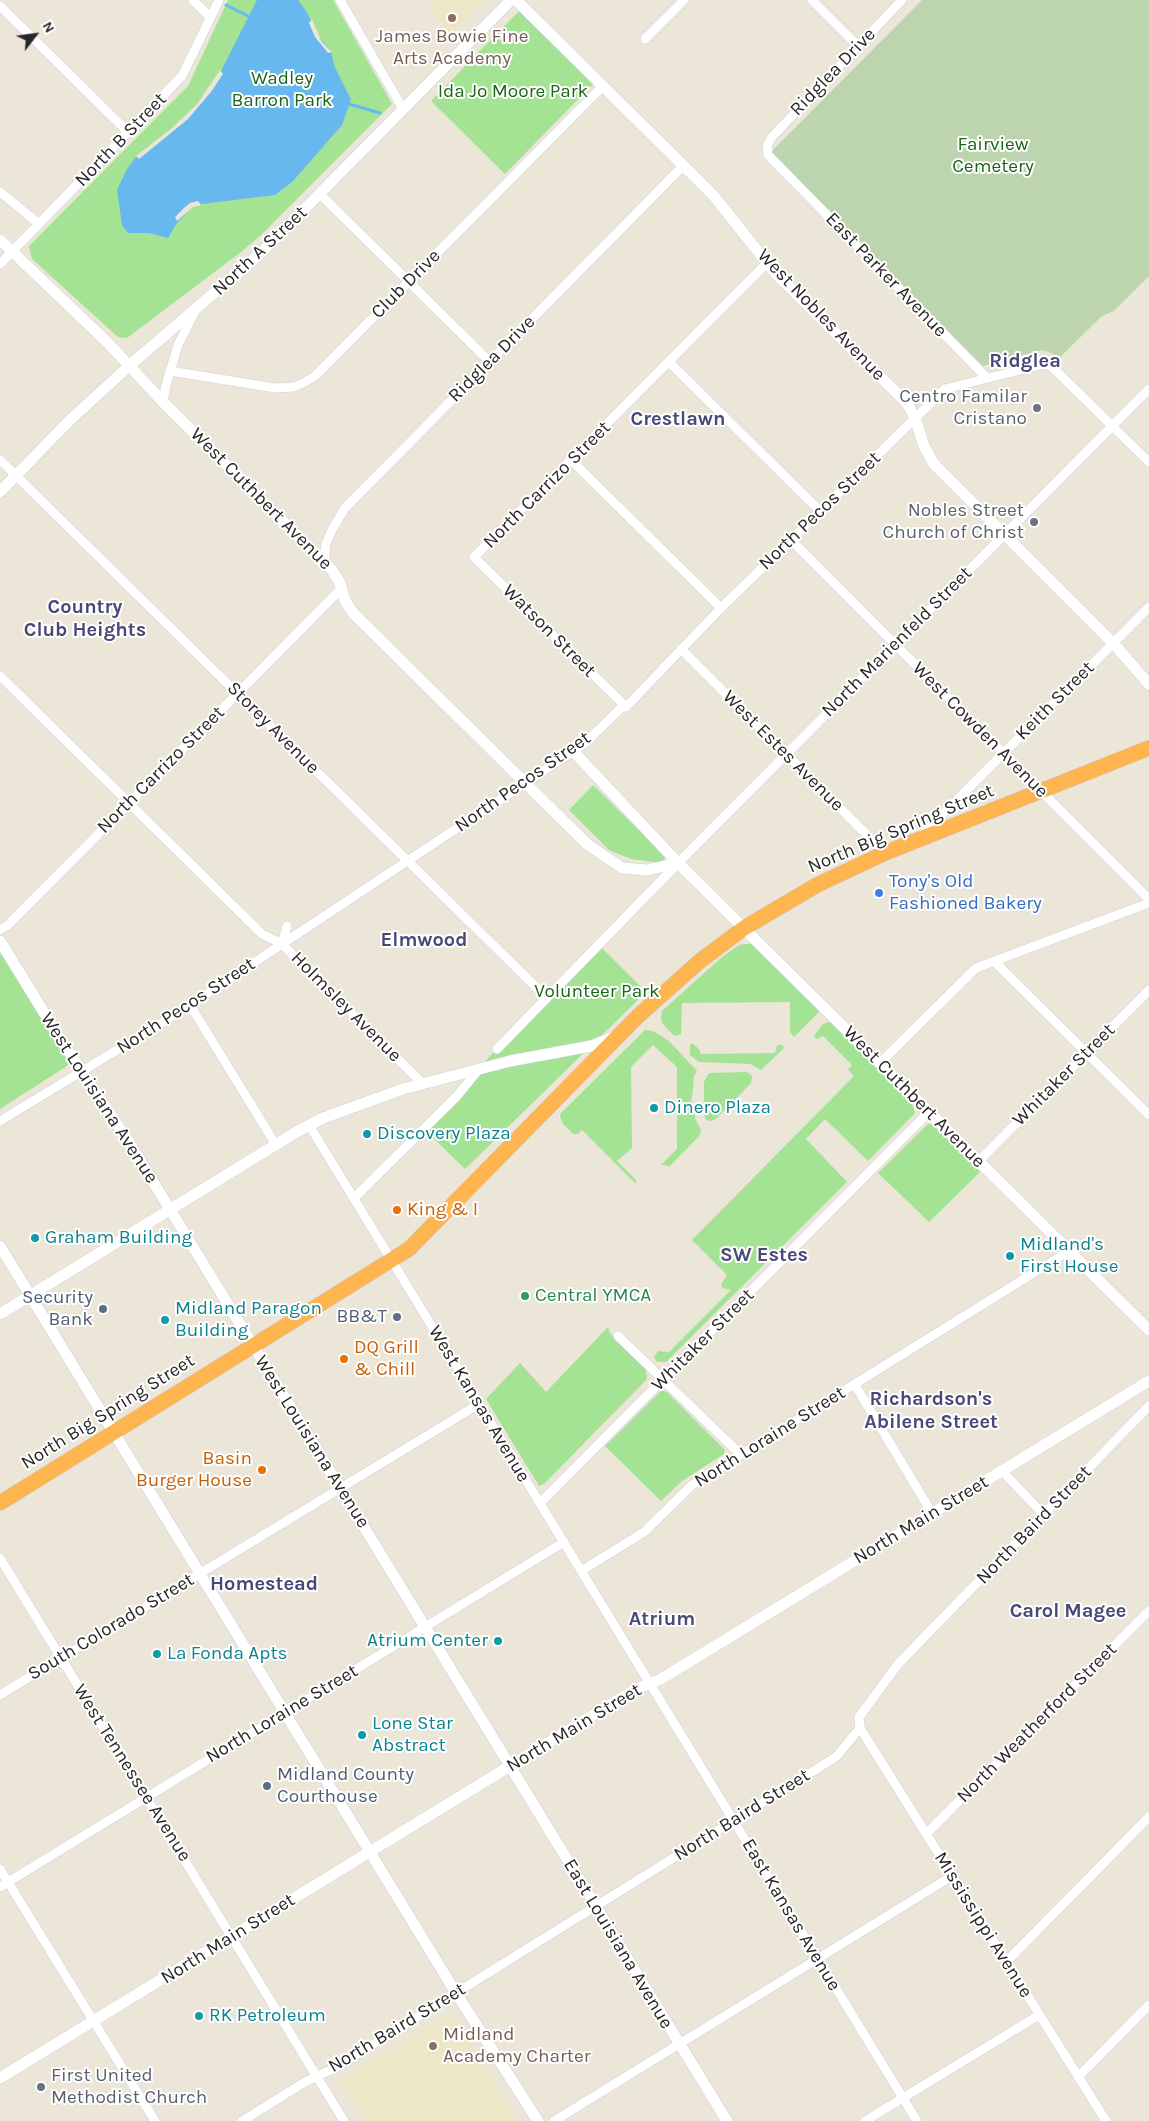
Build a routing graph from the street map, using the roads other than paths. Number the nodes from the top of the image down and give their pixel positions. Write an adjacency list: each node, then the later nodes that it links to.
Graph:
1 (192, 0): 10 (street)
2 (218, 0): 10 (street, North B Street)
3 (340, 0): 14 (street)
4 (511, 0): 14 (street, North A Street)
5 (516, 0): 13 (street, West Nobles Avenue)
6 (684, 0): 11 (street)
7 (812, 0): 12 (street)
8 (902, 0): 12 (street, Ridglea Drive)
9 (0, 6): 15 (street)
10 (210, 17): 15 (street, North B Street)
11 (646, 40)
12 (858, 46): 16 (street, Ridglea Drive)
13 (603, 86): 17 (street, West Nobles Avenue); 25 (street, Club Drive)
14 (404, 109): 19 (street, North A Street)
15 (128, 132): 20 (street, North B Street)
16 (767, 146): 31 (street, East Parker Avenue)
17 (683, 166): 23 (street, West Nobles Avenue); 27 (street, Ridglea Drive)
18 (0, 192): 20 (street)
19 (320, 194): 25 (street); 26 (street, North A Street)
20 (39, 224): 22 (street, North B Street)
21 (0, 240): 22 (street, West Cuthbert Avenue)
22 (12, 252): 24 (street, North B Street); 29 (street, West Cuthbert Avenue)
23 (767, 263): 28 (street, North Carrizo Street); 34 (street, West Nobles Avenue)
24 (0, 264)
25 (408, 282): 27 (street); 30 (street, Club Drive)
26 (194, 311): 29 (street, North A Street); 30 (street)
27 (489, 361): 45 (street, Ridglea Drive)
28 (669, 362): 37 (street, North Carrizo Street); 41 (street)
29 (129, 366): 33 (street, West Cuthbert Avenue); 39 (street, North A Street)
30 (170, 371): 33 (street)
31 (987, 378): 34 (street, North Pecos Street); 35 (street)
32 (1149, 389): 35 (street, North Marienfeld Street)
33 (164, 402): 45 (street, West Cuthbert Avenue)
34 (915, 418): 41 (street, North Pecos Street); 42 (street, West Nobles Avenue)
35 (1112, 426): 38 (street); 42 (street, North Marienfeld Street)
36 (0, 460): 39 (street, Storey Avenue)
37 (572, 460): 44 (street, North Carrizo Street); 48 (street)
38 (1149, 462)
39 (16, 476): 40 (street, North A Street); 54 (street, Storey Avenue)
40 (0, 492)
41 (820, 511): 43 (street, North Pecos Street)
42 (1004, 535): 49 (street, West Nobles Avenue); 50 (street, North Marienfeld Street)
43 (790, 540): 48 (street, North Pecos Street); 50 (street, West Cowden Avenue)
44 (474, 558): 55 (street, Watson Street)
45 (324, 562): 46 (street, West Cuthbert Avenue)
46 (342, 588): 54 (street, North Carrizo Street); 60 (street, West Cuthbert Avenue)
47 (1149, 607): 49 (street, Keith Street)
48 (721, 608): 51 (street, North Pecos Street)
49 (1113, 643): 53 (street, West Nobles Avenue); 58 (street, Keith Street)
50 (895, 645): 58 (street, West Cowden Avenue); 59 (street, North Marienfeld Street)
51 (681, 649): 55 (street, North Pecos Street); 59 (street, West Estes Avenue)
52 (0, 676): 62 (street)
53 (1149, 684)
54 (238, 693): 62 (street, North Carrizo Street); 65 (street, Storey Avenue)
55 (624, 705): 57 (street, North Pecos Street)
56 (1149, 748): 61 (highway, North Big Spring Street)
57 (573, 751): 60 (street, North Pecos Street); 66 (street, West Cuthbert Avenue)
58 (1004, 753): 61 (street, West Cowden Avenue); 63 (street, Keith Street)
59 (786, 754): 64 (street, West Estes Avenue); 66 (street, North Marienfeld Street)
60 (525, 782): 65 (street, North Pecos Street); 66 (street, West Cuthbert Avenue)
61 (1041, 791): 63 (highway, North Big Spring Street); 67 (street, West Cowden Avenue)
62 (129, 803): 71 (street, North Carrizo Street); 73 (street)
63 (918, 838): 64 (highway, North Big Spring Street)
64 (885, 853): 70 (highway, North Big Spring Street)
65 (407, 861): 73 (street, North Pecos Street); 76 (street, Storey Avenue)
66 (678, 864): 70 (street, West Cuthbert Avenue); 76 (street, North Marienfeld Street)
67 (1149, 898)
68 (1149, 903): 74 (street)
69 (287, 926): 73 (street, Holmsley Avenue)
70 (744, 928): 78 (highway, North Big Spring Street); 81 (street, West Cuthbert Avenue)
71 (0, 930)
72 (0, 941): 83 (street, West Louisiana Avenue)
73 (282, 944): 77 (street, North Pecos Street); 84 (street, Holmsley Avenue)
74 (994, 961): 80 (street); 81 (street)
75 (1149, 990): 80 (street, Whitaker Street)
76 (546, 997): 79 (street, North Marienfeld Street)
77 (190, 1005): 83 (street, North Pecos Street); 89 (street)
78 (620, 1034): 82 (street); 95 (highway, North Big Spring Street)
79 (497, 1049)
80 (1087, 1053): 86 (street); 90 (street, Whitaker Street)
81 (880, 1063): 85 (street, West Cuthbert Avenue)
82 (479, 1069): 84 (street); 91 (street)
83 (83, 1070): 87 (street, North Pecos Street); 92 (street, West Louisiana Avenue)
84 (423, 1084): 88 (street)
85 (929, 1112): 90 (street, West Cuthbert Avenue); 101 (street, Whitaker Street)
86 (1149, 1114)
87 (0, 1121)
88 (309, 1125): 89 (street); 91 (street, West Kansas Avenue)
89 (276, 1145): 92 (street)
90 (979, 1161): 94 (street, West Cuthbert Avenue)
91 (354, 1198): 95 (street, West Kansas Avenue)
92 (170, 1210): 96 (street); 100 (street, West Louisiana Avenue)
93 (0, 1246): 96 (street)
94 (1069, 1251): 98 (street, West Cuthbert Avenue); 103 (street, North Loraine Street)
95 (391, 1259): 100 (highway, North Big Spring Street); 104 (street, West Kansas Avenue)
96 (30, 1295): 97 (street); 106 (street)
97 (0, 1314)
98 (1149, 1330)
99 (618, 1336): 101 (street)
100 (253, 1346): 106 (highway, North Big Spring Street); 109 (street, West Louisiana Avenue)
101 (664, 1379): 107 (street); 111 (street, Whitaker Street)
102 (1149, 1381): 108 (street, North Main Street)
103 (855, 1385): 107 (street, North Loraine Street); 112 (street)
104 (479, 1404): 109 (street, South Colorado Street); 111 (street, West Kansas Avenue)
105 (1149, 1406): 113 (street, North Baird Street)
106 (114, 1432): 110 (highway, North Big Spring Street); 117 (street)
107 (740, 1454): 116 (street, North Loraine Street)
108 (1002, 1471): 112 (street, North Main Street); 113 (street)
109 (340, 1487): 117 (street, South Colorado Street); 119 (street, West Louisiana Avenue)
110 (0, 1503)
111 (540, 1503): 114 (street, West Kansas Avenue)
112 (932, 1513): 121 (street, North Main Street)
113 (1044, 1515): 124 (street, North Baird Street)
114 (564, 1542): 116 (street, West Kansas Avenue); 119 (street, North Loraine Street)
115 (0, 1558): 120 (street, West Tennessee Avenue)
116 (581, 1571): 121 (street, West Kansas Avenue)
117 (200, 1573): 120 (street, South Colorado Street); 123 (street)
118 (1149, 1611): 129 (street, North Weatherford Street)
119 (425, 1627): 123 (street, North Loraine Street); 125 (street, West Louisiana Avenue)
120 (61, 1658): 122 (street, South Colorado Street); 126 (street, West Tennessee Avenue)
121 (650, 1683): 125 (street, North Main Street); 128 (street, East Kansas Avenue)
122 (0, 1695)
123 (285, 1712): 126 (street, North Loraine Street); 130 (street)
124 (860, 1728): 128 (street, North Baird Street); 129 (street, Mississippi Avenue)
125 (510, 1766): 130 (street, North Main Street); 134 (street, East Louisiana Avenue)
126 (146, 1797): 133 (street, North Loraine Street); 135 (street, West Tennessee Avenue)
127 (1149, 1818): 137 (street)
128 (733, 1820): 134 (street, North Baird Street); 136 (street, East Kansas Avenue)
129 (926, 1834): 132 (street, Mississippi Avenue)
130 (370, 1852): 135 (street, North Main Street); 138 (street)
131 (0, 1869): 133 (street)
132 (952, 1876): 136 (street); 137 (street, Mississippi Avenue)
133 (4, 1884): 141 (street)
134 (595, 1906): 138 (street, North Baird Street); 142 (street, East Louisiana Avenue)
135 (233, 1937): 141 (street, North Main Street); 143 (street, West Tennessee Avenue)
136 (818, 1958): 142 (street); 146 (street, East Kansas Avenue)
137 (1006, 1962): 140 (street, Mississippi Avenue)
138 (456, 1993): 143 (street, North Baird Street); 150 (street)
139 (1149, 2005): 144 (street)
140 (1039, 2015): 144 (street, Mississippi Avenue); 146 (street)
141 (94, 2021): 145 (street, North Main Street); 147 (street)
142 (680, 2044): 151 (street); 152 (street, East Louisiana Avenue)
143 (317, 2077): 148 (street, North Baird Street); 149 (street, West Tennessee Avenue)
144 (1078, 2077): 155 (street, Mississippi Avenue)
145 (0, 2078)
146 (903, 2098): 153 (street); 154 (street, East Kansas Avenue)
147 (155, 2121)
148 (242, 2121)
149 (344, 2121)
150 (538, 2121)
151 (554, 2121)
152 (727, 2121)
153 (865, 2121)
154 (917, 2121)
155 (1106, 2121)

